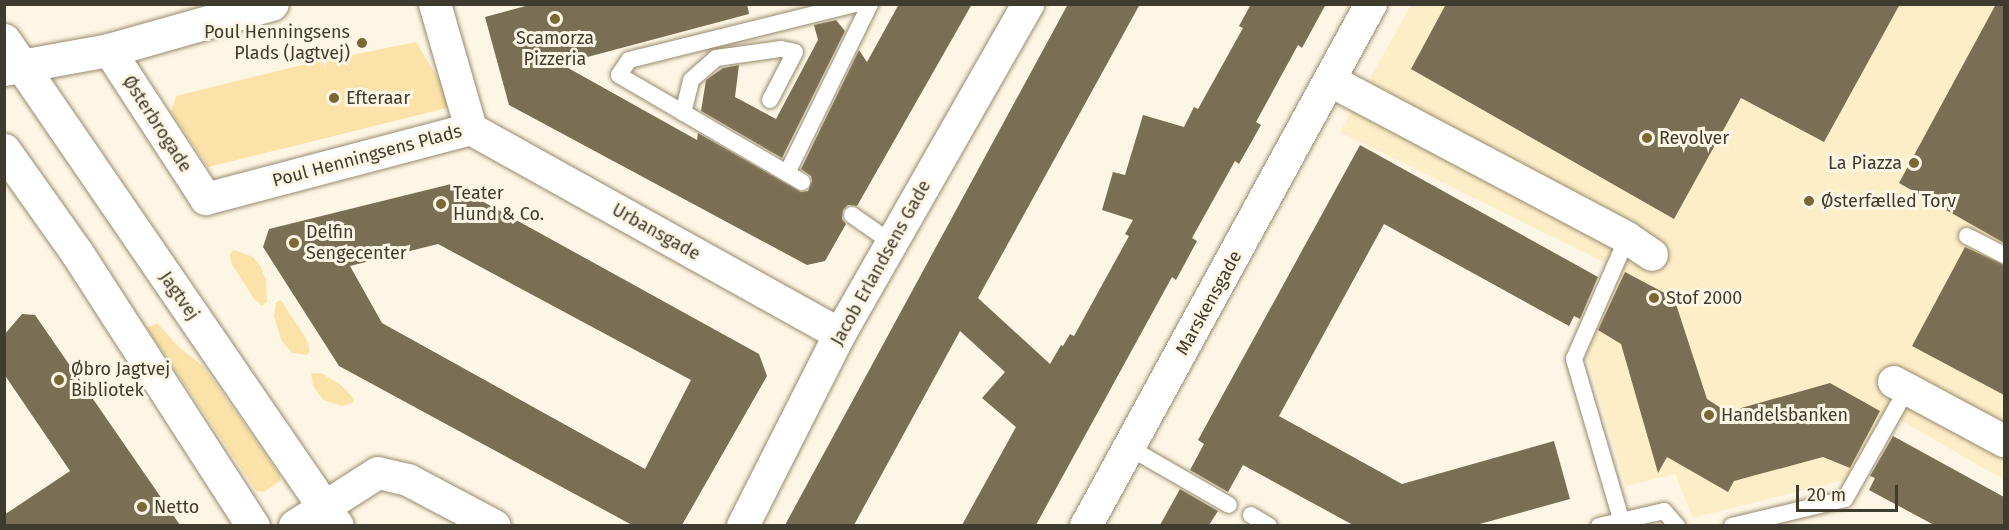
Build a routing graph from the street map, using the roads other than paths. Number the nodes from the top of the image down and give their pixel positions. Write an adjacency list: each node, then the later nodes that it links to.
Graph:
1 (272, 4): 7 (street)
2 (435, 4): 12 (street, Poul Henningsens Plads)
3 (856, 4): 11 (lane)
4 (870, 4): 11 (lane)
5 (1028, 4): 18 (street, Jacob Erlandsens Gade)
6 (1371, 4): 9 (street, Marskensgade)
7 (109, 50): 8 (street); 14 (street, Østerbrogade)
8 (10, 58): 27 (street, Jagtvej)
9 (1331, 81): 17 (street); 24 (street, Marskensgade)
10 (770, 100): 11 (lane)
11 (684, 113)
12 (471, 129): 14 (street, Poul Henningsens Plads); 21 (street, Urbansgade)
13 (4, 150): 29 (street)
14 (206, 199)
15 (852, 215): 18 (lane)
16 (1967, 236): 20 (lane)
17 (1627, 238): 19 (street); 28 (lane)
18 (892, 243): 21 (street, Jacob Erlandsens Gade)
19 (1652, 255)
20 (2004, 255)
21 (840, 334): 32 (street, Jacob Erlandsens Gade)
22 (1901, 386): 23 (street); 37 (lane)
23 (2004, 441)
24 (1130, 448): 25 (lane); 33 (street, Marskensgade)
25 (1229, 505)
26 (1251, 515): 34 (lane)
27 (330, 516): 30 (street); 31 (street)
28 (1622, 519): 35 (lane); 36 (lane)
29 (253, 525)
30 (295, 525)
31 (495, 525)
32 (743, 525)
33 (1086, 525)
34 (1269, 525)
35 (1599, 525)
36 (1677, 525)
37 (1732, 525)

